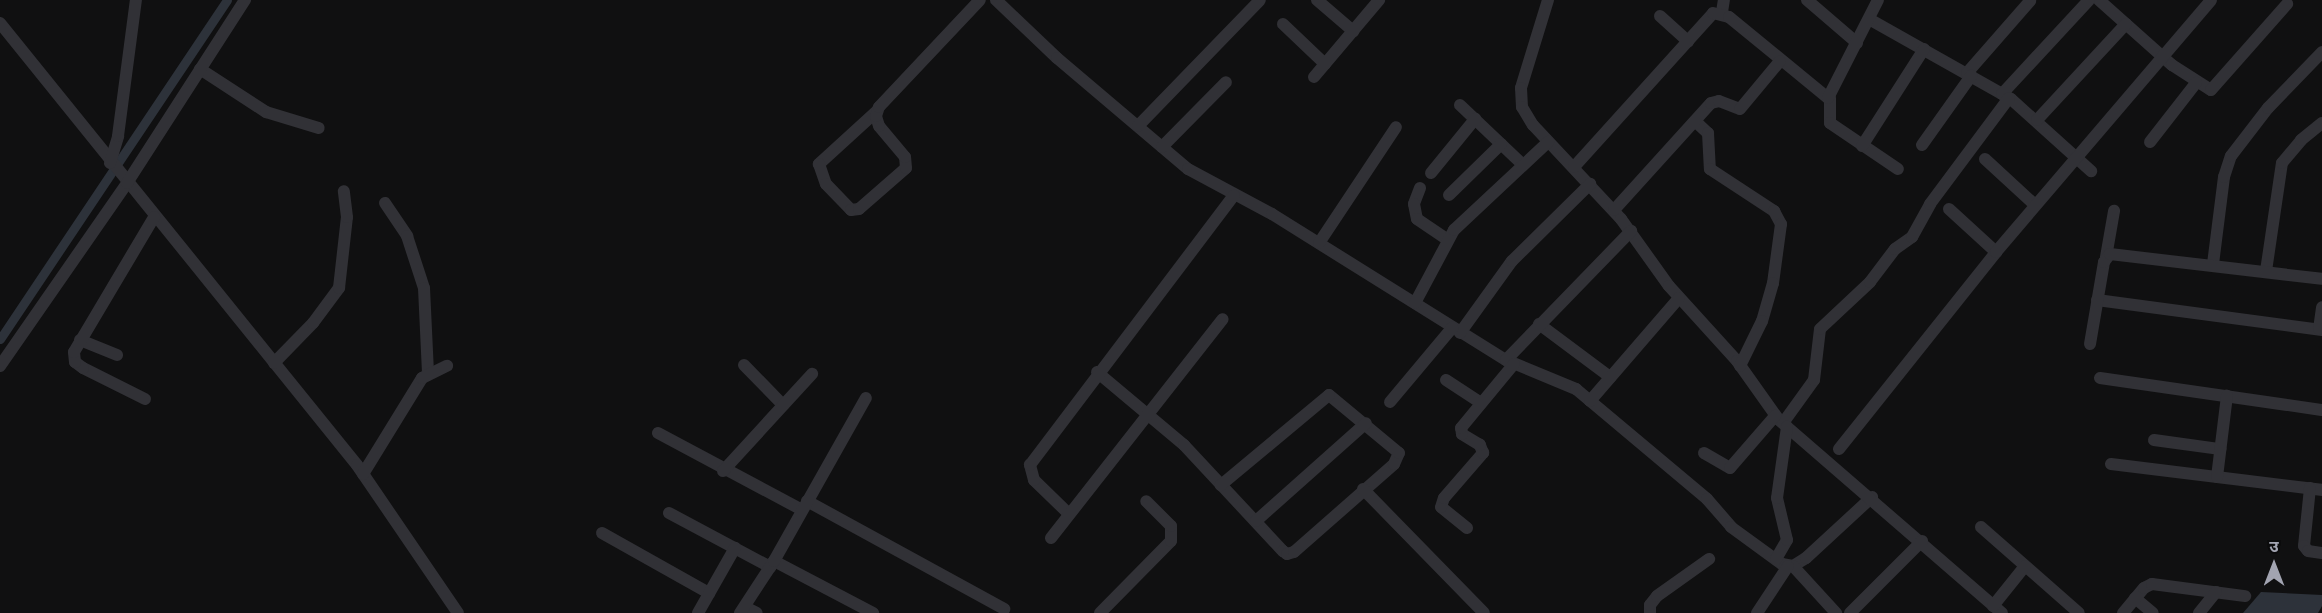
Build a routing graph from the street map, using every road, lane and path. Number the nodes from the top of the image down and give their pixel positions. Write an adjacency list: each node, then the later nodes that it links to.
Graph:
1 (136, 0): 54 (street)
2 (245, 0): 30 (street)
3 (980, 0): 38 (street)
4 (996, 0): 43 (street)
5 (1260, 0): 43 (street)
6 (1317, 0): 22 (street)
7 (1379, 0): 22 (street)
8 (1548, 0): 49 (street)
9 (1807, 0): 24 (street)
10 (1878, 0): 18 (street)
11 (2089, 0): 35 (street)
12 (2099, 0): 21 (street)
13 (2211, 0): 27 (street)
14 (2030, 1): 31 (street)
15 (2287, 4): 34 (street)
16 (1723, 6): 23 (street); 28 (street)
17 (1660, 16): 23 (street)
18 (1869, 19): 24 (street); 25 (street)
19 (0, 23): 54 (street)
20 (1283, 24): 29 (street)
21 (2126, 24): 27 (street); 41 (street)
22 (1353, 31): 29 (street)
23 (1688, 41): 56 (street)
24 (1857, 43): 36 (street)
25 (1924, 49): 31 (street); 50 (street)
26 (2322, 52): 77 (street)
27 (2162, 56): 34 (street); 52 (street)
28 (1780, 62): 36 (street); 40 (street)
29 (1325, 64): 32 (street)
30 (200, 69): 44 (street); 60 (street)
31 (1969, 74): 35 (street); 48 (street)
32 (1314, 77)
33 (1226, 82): 51 (street)
34 (2196, 83): 46 (street)
35 (2005, 96): 41 (street); 112 (street)
36 (1830, 98): 50 (street)
37 (1460, 105): 39 (street)
38 (877, 111): 38 (street)
39 (1474, 119): 47 (street); 59 (street)
40 (1695, 120): 69 (street); 96 (street)
41 (2037, 120): 52 (street)
42 (2322, 123): 78 (street)
43 (1138, 126): 51 (street)
44 (319, 128)
45 (1396, 128): 74 (street)
46 (2150, 142)
47 (1501, 144): 55 (street); 65 (street)
48 (1922, 145)
49 (1544, 146): 55 (street); 56 (street)
50 (1862, 146): 57 (street)
51 (1162, 147): 64 (street)
52 (2076, 157): 58 (street); 67 (street)
53 (1985, 159): 67 (street)
54 (111, 164): 60 (street)
55 (1523, 165): 73 (street)
56 (1574, 167): 61 (street)
57 (1898, 169)
58 (2091, 171)
59 (1431, 172)
60 (124, 180): 71 (street); 94 (street)
61 (1590, 184): 69 (street); 86 (street)
62 (1420, 188): 73 (street)
63 (344, 191): 92 (street)
64 (1234, 195): 74 (street); 98 (street)
65 (1449, 195)
66 (386, 203): 97 (street)
67 (2035, 205): 75 (street)
68 (1948, 208): 75 (street)
69 (1614, 210): 72 (street)
70 (2114, 211): 76 (street)
71 (154, 217): 88 (street); 92 (street)
72 (1631, 231): 80 (street); 85 (street)
73 (1448, 240): 82 (street)
74 (1319, 243): 82 (street)
75 (1996, 252): 116 (street)
76 (2106, 257): 77 (street); 81 (street)
77 (2214, 264): 78 (street)
78 (2266, 271): 79 (street)
79 (2322, 279)
80 (1679, 297): 96 (street); 100 (street)
81 (2097, 300): 87 (street); 89 (street)
82 (1415, 303): 86 (street)
83 (2322, 307): 87 (street)
84 (1223, 319): 111 (street)
85 (1539, 324): 91 (street); 100 (street)
86 (1456, 330): 91 (street); 107 (street)
87 (2321, 330)
88 (80, 340): 90 (street); 105 (street)
89 (2090, 344)
90 (117, 355)
91 (1510, 362): 106 (street); 108 (street)
92 (274, 363): 121 (street)
93 (744, 365): 109 (street)
94 (0, 366)
95 (447, 366): 97 (street)
96 (1740, 366): 112 (street)
97 (428, 372): 121 (street)
98 (1097, 372): 111 (street); 130 (street)
99 (812, 374): 109 (street)
100 (1610, 377): 106 (street)
101 (2100, 378): 103 (street)
102 (1446, 380): 108 (street)
103 (2227, 396): 110 (street); 117 (street)
104 (866, 398): 128 (street)
105 (145, 399)
106 (1590, 401): 140 (street)
107 (1390, 402)
108 (1481, 403): 133 (street)
109 (783, 405): 120 (street)
110 (2322, 410)
111 (1147, 413): 123 (street); 130 (street)
112 (1782, 422): 118 (street); 126 (street); 140 (street)
113 (1366, 423): 123 (street); 124 (street); 131 (street)
114 (658, 433): 120 (street)
115 (2154, 440): 117 (street)
116 (1839, 449)
117 (2220, 449): 122 (street)
118 (1704, 453)
119 (2111, 464): 122 (street)
120 (723, 471): 128 (street)
121 (363, 474): 151 (street)
122 (2217, 477): 125 (street)
123 (1221, 485): 131 (street)
124 (1363, 489): 131 (street); 155 (street)
125 (2316, 489): 138 (street)
126 (1872, 497): 136 (street); 142 (street)
127 (1146, 501): 154 (street)
128 (805, 506): 141 (street); 148 (street)
129 (669, 513): 137 (street)
130 (1069, 514): 135 (street)
131 (1256, 521)
132 (1981, 527): 143 (street)
133 (1467, 528)
134 (602, 533): 145 (street)
135 (1051, 538)
136 (1922, 541): 149 (street); 159 (street)
137 (735, 548): 141 (street); 145 (street)
138 (2322, 553)
139 (1709, 560): 156 (street)
140 (1776, 560): 142 (street)
141 (772, 564): 150 (street); 153 (street)
142 (1790, 566): 157 (street); 158 (street)
143 (2025, 566): 149 (street); 160 (street)
144 (2216, 592): 146 (street); 147 (street); 163 (street)
145 (709, 593): 152 (street)
146 (2245, 596)
147 (2135, 598): 161 (street); 162 (street)
148 (1004, 609)
149 (1997, 610)
150 (748, 611)
151 (458, 613)
152 (698, 613)
153 (873, 613)
154 (1101, 613)
155 (1484, 613)
156 (1650, 613)
157 (1757, 613)
158 (1836, 613)
159 (1850, 613)
160 (2079, 613)
161 (2123, 613)
162 (2153, 613)
163 (2199, 613)

